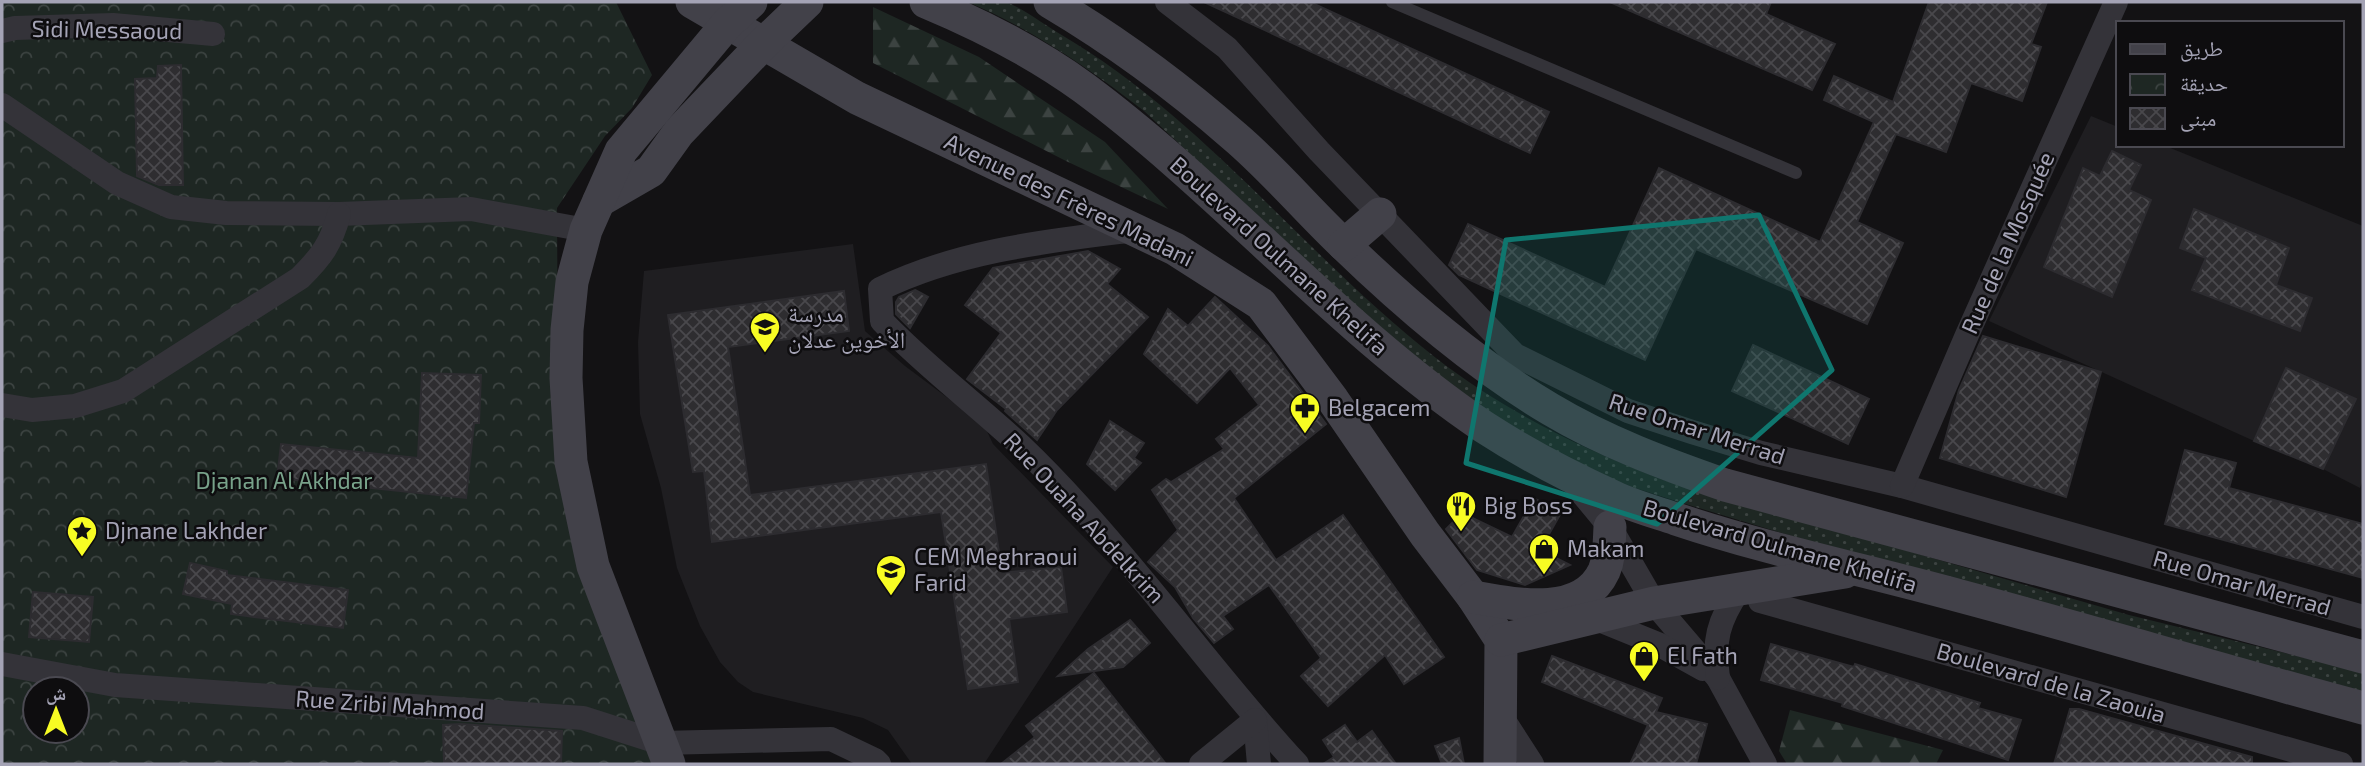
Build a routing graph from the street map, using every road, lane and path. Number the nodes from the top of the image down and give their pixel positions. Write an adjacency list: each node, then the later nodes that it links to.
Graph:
1 (692, 2): 8 (main road, Avenue des Frères Madani)
2 (807, 2): 11 (main road)
3 (926, 2): 20 (main road, Boulevard Oulmane Khelifa)
4 (1050, 2): 18 (main road)
5 (1170, 2): 15 (street, Rue Omar Merrad)
6 (1392, 2): 13 (lane)
7 (2116, 2): 21 (street, Rue de la Mosquée)
8 (739, 13): 11 (main road, Avenue des Frères Madani); 16 (main road)
9 (2, 31): 10 (street, Sidi Messaoud)
10 (213, 34)
11 (762, 44): 16 (main road); 17 (main road, Avenue des Frères Madani)
12 (2, 105): 14 (street)
13 (1796, 173)
14 (340, 214): 16 (street); 19 (street)
15 (1380, 214): 18 (main road); 21 (street, Rue Omar Merrad)
16 (593, 215): 36 (main road)
17 (1136, 230): 25 (main road, Avenue des Frères Madani); 35 (street, Rue Ouaha Abdelkrim)
18 (1344, 245): 30 (main road)
19 (2, 405)
20 (1564, 472): 22 (street); 23 (main road, Boulevard Oulmane Khelifa)
21 (1902, 486): 27 (street, Rue Omar Merrad)
22 (1609, 527): 25 (main road); 26 (street)
23 (1856, 570): 24 (main road); 33 (main road, Boulevard Oulmane Khelifa)
24 (1749, 596): 26 (main road); 32 (street); 44 (street, Boulevard de la Zaouia)
25 (1473, 597): 29 (main road, Avenue des Frères Madani)
26 (1654, 603): 28 (main road); 32 (street)
27 (2363, 617)
28 (1594, 618): 29 (main road); 32 (street)
29 (1501, 640): 34 (main road)
30 (2363, 657)
31 (2, 664): 36 (street, Rue Zribi Mahmod)
32 (1718, 678): 43 (street)
33 (2363, 708)
34 (1501, 716): 41 (main road); 42 (street)
35 (1255, 720): 38 (street); 39 (street); 40 (street, Rue Ouaha Abdelkrim)
36 (665, 754): 37 (street, Rue Zribi Mahmod)
37 (879, 764)
38 (1201, 764)
39 (1259, 764)
40 (1297, 764)
41 (1500, 764)
42 (1532, 764)
43 (1765, 764)
44 (2341, 764)

